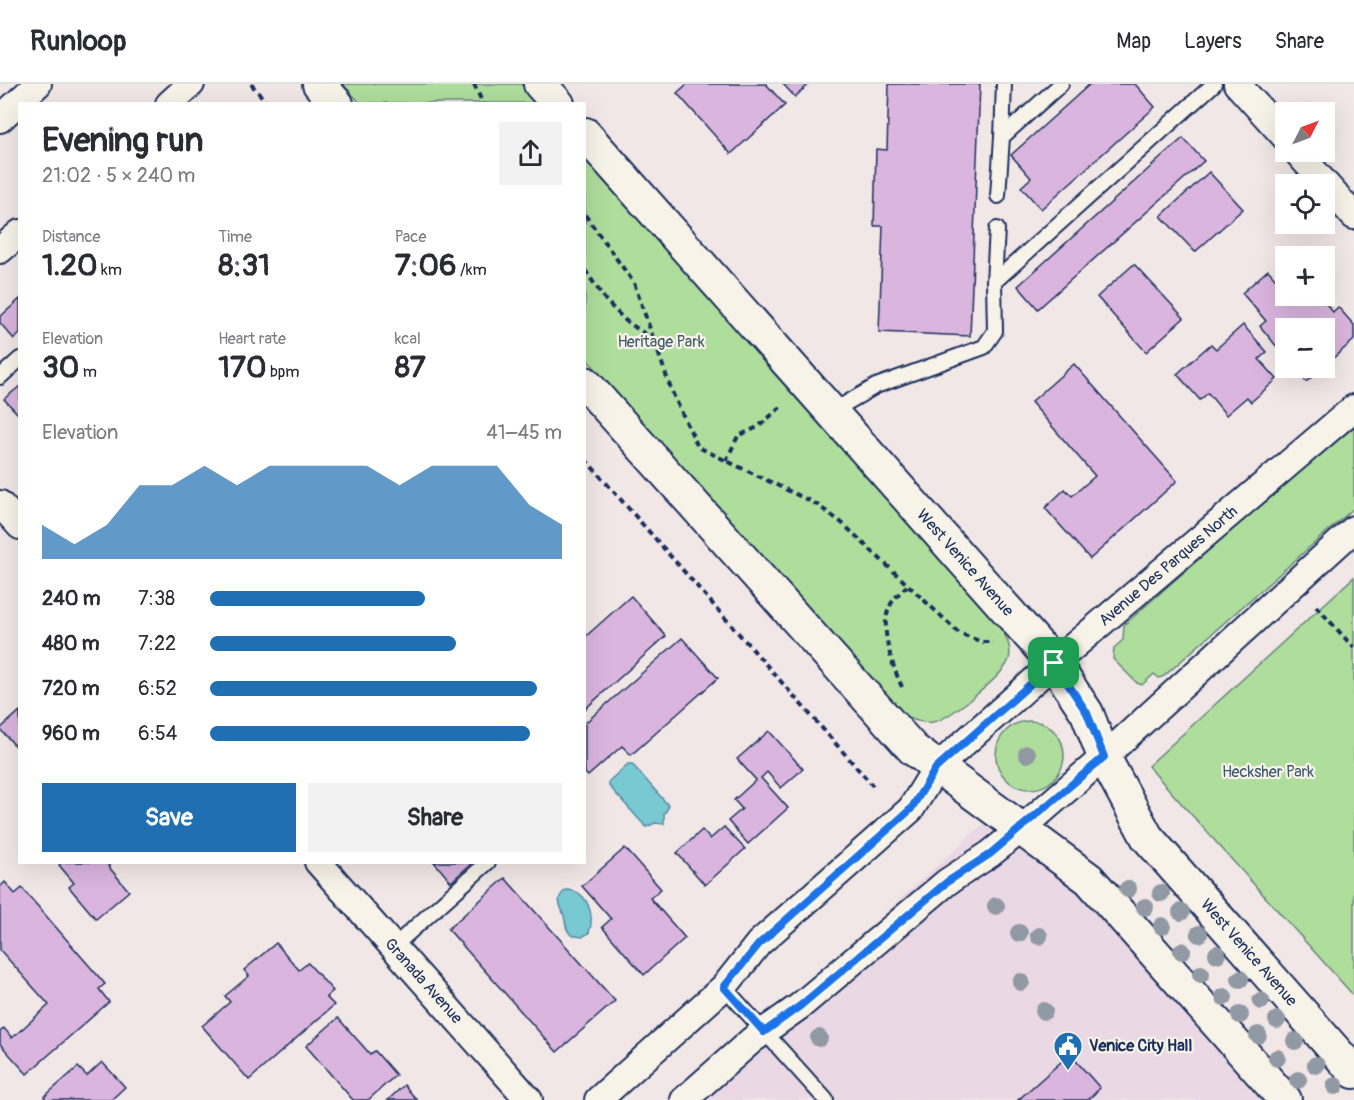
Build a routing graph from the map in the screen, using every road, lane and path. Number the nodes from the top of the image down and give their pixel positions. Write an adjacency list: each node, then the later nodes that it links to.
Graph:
1 (38, 84): 11 (street)
2 (191, 84): 13 (street)
3 (251, 84): 14 (path)
4 (319, 84): 15 (street)
5 (474, 84): 16 (path)
6 (540, 84): 17 (street)
7 (1004, 84): 21 (lane)
8 (1061, 84): 21 (lane)
9 (1214, 84): 30 (lane)
10 (1237, 84): 19 (street)
11 (18, 102)
12 (18, 102): 18 (street)
13 (171, 102)
14 (266, 102)
15 (335, 102)
16 (482, 102)
17 (556, 102)
18 (0, 119)
19 (1275, 126)
20 (586, 135): 37 (street, West Venice Avenue)
21 (1002, 137): 23 (lane)
22 (1306, 162): 25 (street)
23 (998, 196)
24 (586, 216): 31 (path)
25 (1354, 216)
26 (997, 229): 30 (lane)
27 (18, 235): 28 (street)
28 (0, 250)
29 (586, 271): 31 (path)
30 (994, 282): 37 (lane)
31 (652, 338): 39 (path)
32 (18, 361): 33 (lane)
33 (0, 377)
34 (586, 384): 50 (street)
35 (785, 403): 39 (path)
36 (1354, 408): 47 (street, Avenue Des Parques North)
37 (831, 412): 47 (street, West Venice Avenue)
38 (586, 460): 51 (path)
39 (726, 461): 43 (path)
40 (0, 504): 41 (street)
41 (18, 524)
42 (1354, 529): 49 (street)
43 (907, 586): 45 (path); 48 (path)
44 (1316, 606): 46 (path)
45 (997, 643)
46 (1354, 648)
47 (1054, 663): 49 (street, West Venice Avenue); 50 (street, Avenue Des Parques North)
48 (907, 696)
49 (1104, 757): 52 (street); 58 (street, West Venice Avenue)
50 (936, 768): 52 (street); 56 (street, Avenue Des Parques North)
51 (873, 786)
52 (1020, 830): 57 (street); 63 (street)
53 (320, 864): 55 (street, Granada Avenue)
54 (486, 864): 55 (lane)
55 (393, 946): 59 (street, Granada Avenue)
56 (724, 987): 57 (lane); 60 (street, Avenue Des Parques North)
57 (764, 1032): 61 (street); 62 (lane)
58 (1354, 1072)
59 (529, 1100)
60 (598, 1100)
61 (684, 1100)
62 (826, 1100)
63 (1285, 1100)

